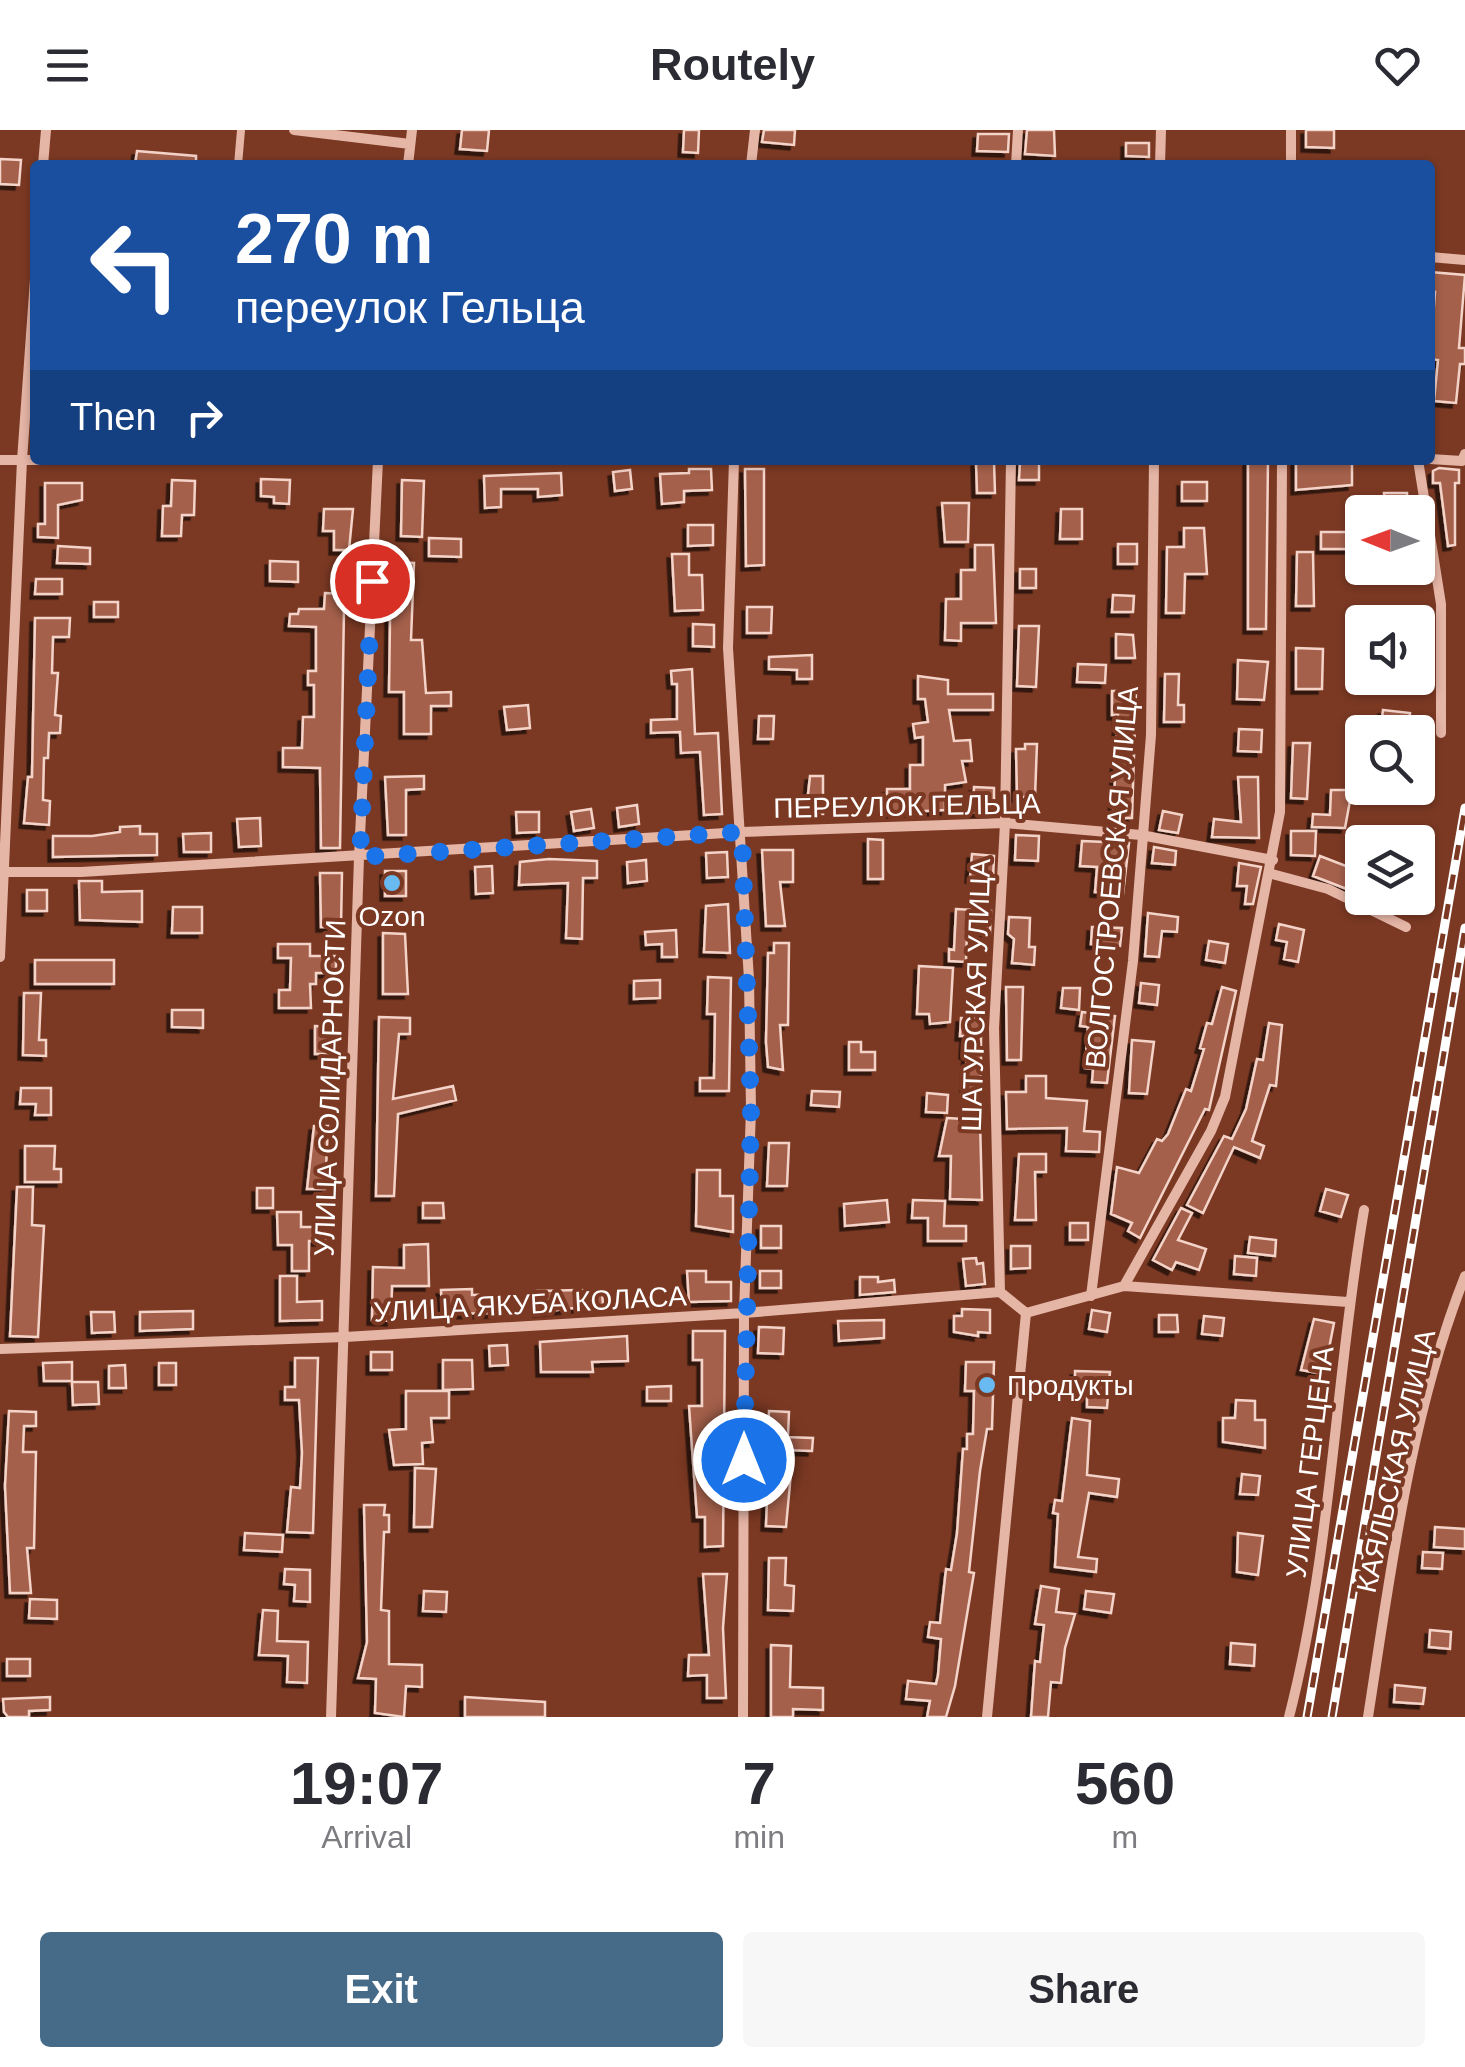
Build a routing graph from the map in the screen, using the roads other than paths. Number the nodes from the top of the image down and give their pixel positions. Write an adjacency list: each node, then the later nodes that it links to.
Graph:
1 (46, 130): 10 (street)
2 (241, 130): 11 (lane)
3 (294, 130): 9 (street)
4 (412, 130): 9 (street)
5 (756, 130): 13 (street)
6 (1018, 130): 14 (street)
7 (1161, 130): 15 (street)
8 (1292, 130): 16 (street)
9 (410, 144): 12 (street)
10 (44, 160)
11 (238, 160)
12 (408, 160)
13 (752, 160)
14 (1016, 160)
15 (1160, 160)
16 (1291, 160)
17 (1435, 257): 18 (street)
18 (1465, 260)
19 (30, 349): 23 (street)
20 (1464, 457): 21 (street)
21 (1435, 458)
22 (0, 460): 23 (street)
23 (22, 460): 24 (street); 37 (street)
24 (30, 460)
25 (378, 465): 35 (street, УЛИЦА СОЛИДАРНОСТИ)
26 (734, 465): 33 (street)
27 (1010, 465): 32 (street, ШАТУРСКАЯ УЛИЦА)
28 (1154, 465): 34 (street, ВОЛГОСТРОЕВСКАЯ УЛИЦА)
29 (1282, 465): 36 (street)
30 (1419, 465): 31 (street)
31 (1441, 733)
32 (1005, 823): 33 (street, ПЕРЕУЛОК ГЕЛЬЦА); 34 (street, ПЕРЕУЛОК ГЕЛЬЦА); 44 (street, ШАТУРСКАЯ УЛИЦА)
33 (742, 832): 35 (street, ПЕРЕУЛОК ГЕЛЬЦА); 47 (street)
34 (1141, 835): 36 (street, ПЕРЕУЛОК ГЕЛЬЦА); 45 (street, ВОЛГОСТРОЕВСКАЯ УЛИЦА)
35 (360, 857): 37 (street, ПЕРЕУЛОК ГЕЛЬЦА); 49 (street, УЛИЦА СОЛИДАРНОСТИ)
36 (1273, 860): 38 (street)
37 (2, 872): 40 (street)
38 (1272, 874): 39 (street); 43 (street)
39 (1406, 927)
40 (0, 957)
41 (1364, 1210): 46 (street, УЛИЦА ГЕРЦЕНА)
42 (1465, 1276): 55 (street, КАЯЛЬСКАЯ УЛИЦА)
43 (1124, 1286): 45 (street); 46 (street)
44 (1000, 1292): 47 (street, УЛИЦА ЯКУБА КОЛАСА); 48 (street)
45 (1091, 1296): 48 (street)
46 (1348, 1302): 54 (street, УЛИЦА ГЕРЦЕНА)
47 (744, 1313): 49 (street, УЛИЦА ЯКУБА КОЛАСА); 52 (street)
48 (1026, 1313): 53 (street)
49 (345, 1337): 50 (street, УЛИЦА ЯКУБА КОЛАСА); 51 (street, УЛИЦА СОЛИДАРНОСТИ)
50 (0, 1349)
51 (331, 1717)
52 (744, 1717)
53 (987, 1717)
54 (1289, 1717)
55 (1368, 1717)

